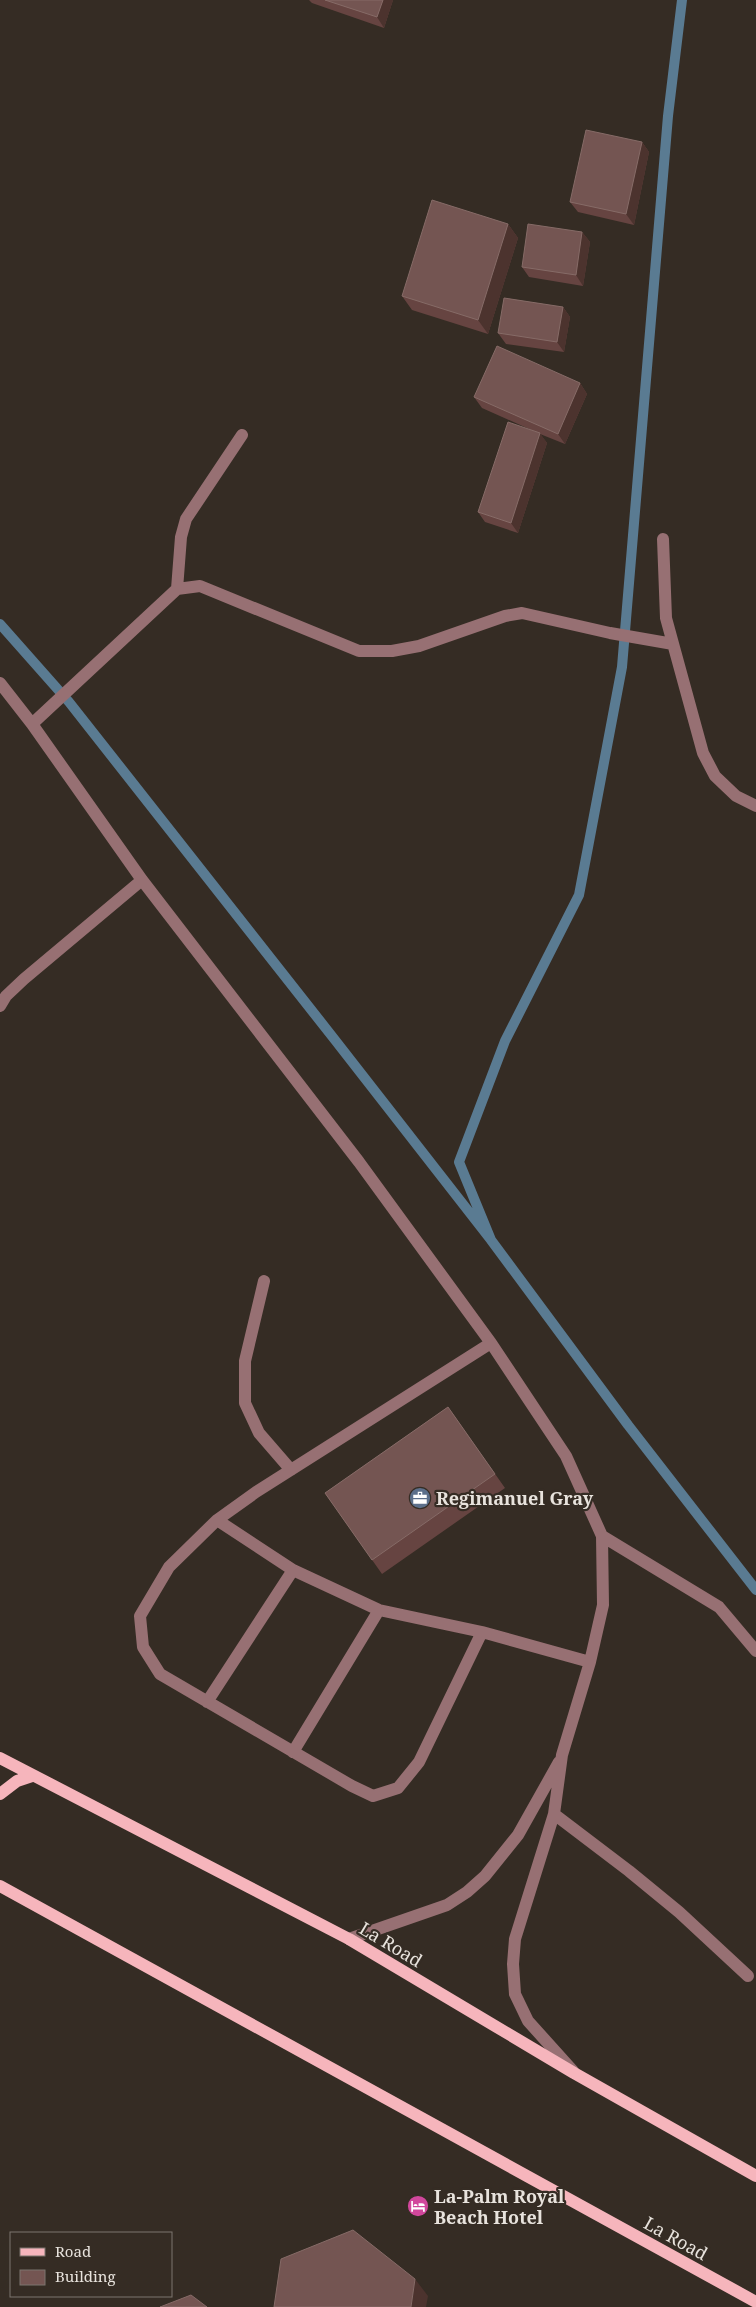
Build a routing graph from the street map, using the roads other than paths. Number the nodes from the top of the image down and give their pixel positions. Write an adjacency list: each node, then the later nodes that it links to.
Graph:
1 (242, 435): 3 (street)
2 (663, 539): 4 (street)
3 (177, 589): 4 (street); 6 (street)
4 (673, 644): 7 (street)
5 (0, 683): 6 (street)
6 (32, 724): 8 (street)
7 (756, 806)
8 (142, 880): 9 (street); 11 (street)
9 (0, 1006)
10 (264, 1281): 12 (street)
11 (491, 1343): 12 (street); 14 (street)
12 (291, 1470): 13 (street)
13 (217, 1520): 15 (street); 20 (street)
14 (602, 1536): 18 (street); 19 (street)
15 (293, 1570): 16 (street); 20 (street)
16 (379, 1610): 17 (street); 21 (street)
17 (482, 1632): 19 (street); 21 (street)
18 (756, 1651)
19 (590, 1662): 22 (street)
20 (207, 1702): 21 (street)
21 (293, 1752)
22 (562, 1756): 26 (street); 28 (street)
23 (0, 1758): 24 (main road, La Road)
24 (32, 1776): 25 (main road); 28 (main road, La Road)
25 (0, 1794)
26 (554, 1814): 29 (street); 30 (street)
27 (0, 1886): 32 (main road, La Road)
28 (349, 1939): 30 (main road, La Road)
29 (748, 1976)
30 (574, 2073): 31 (main road, La Road)
31 (756, 2176)
32 (756, 2302)

